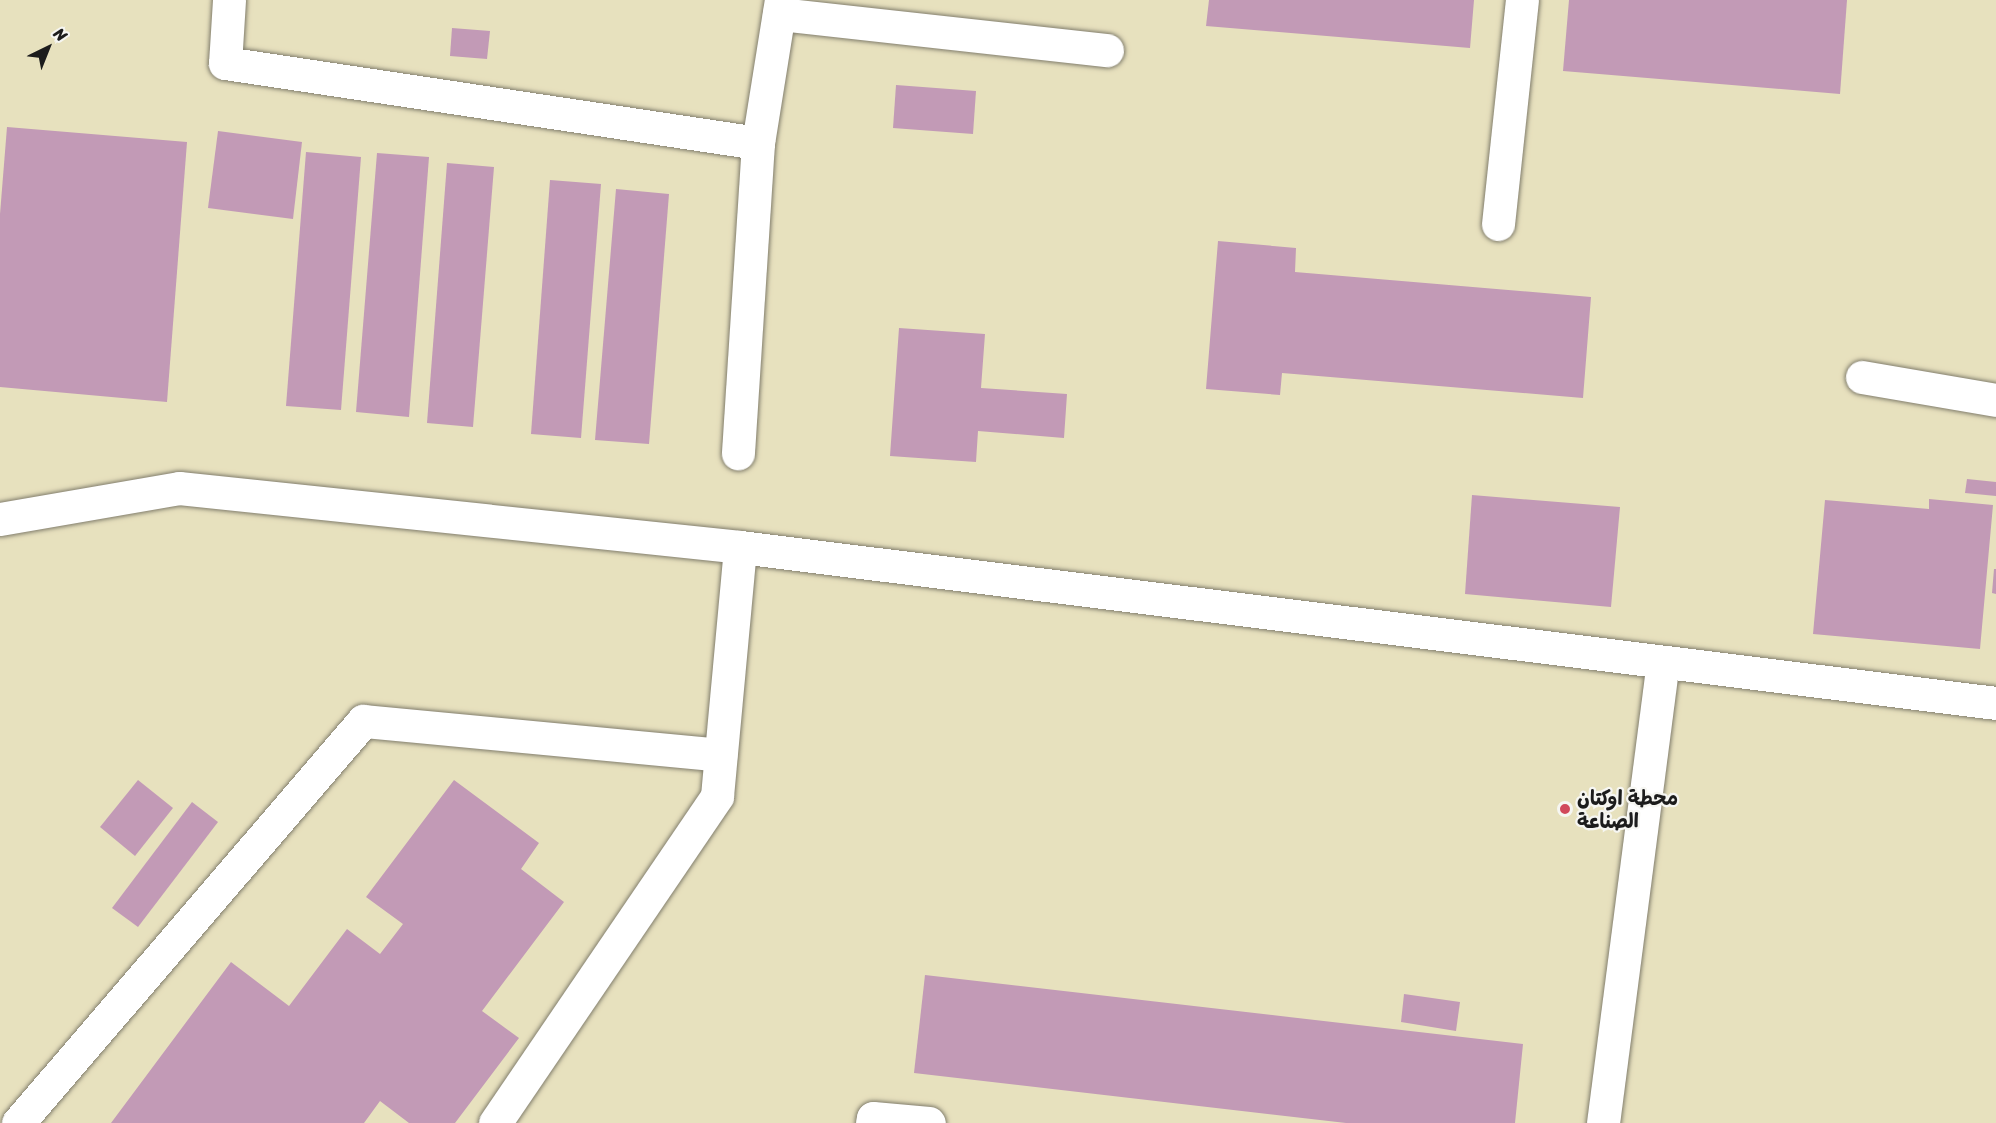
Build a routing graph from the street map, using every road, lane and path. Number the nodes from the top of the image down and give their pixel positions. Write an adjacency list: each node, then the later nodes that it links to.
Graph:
1 (229, 0): 5 (street)
2 (1522, 0): 6 (street)
3 (780, 7): 4 (street); 5 (street)
4 (1107, 50)
5 (758, 143): 9 (street)
6 (1498, 224)
7 (1862, 378): 8 (street)
8 (1996, 400)
9 (738, 453)
10 (0, 519): 11 (street)
11 (740, 547): 12 (street); 14 (street)
12 (1663, 664): 13 (street); 19 (street)
13 (1996, 703)
14 (720, 755): 15 (street); 16 (street)
15 (18, 1123)
16 (495, 1123)
17 (872, 1123): 18 (street)
18 (929, 1123)
19 (1603, 1123)

